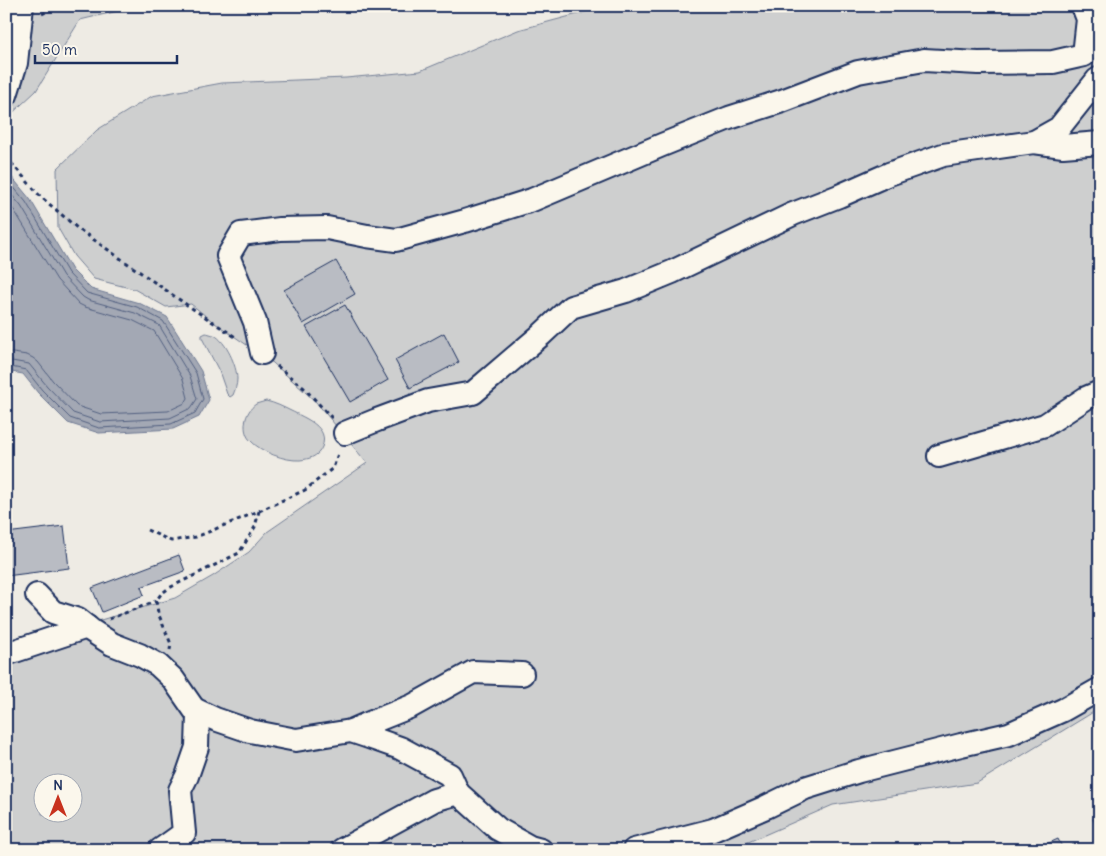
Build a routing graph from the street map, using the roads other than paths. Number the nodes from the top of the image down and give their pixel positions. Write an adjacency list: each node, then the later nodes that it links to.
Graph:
1 (22, 6): 4 (lane)
2 (1083, 6): 7 (lane)
3 (1100, 78): 5 (lane)
4 (6, 95)
5 (1034, 142): 6 (lane); 9 (lane)
6 (1100, 143)
7 (262, 353)
8 (1100, 392): 10 (lane)
9 (346, 433)
10 (939, 456)
11 (37, 595): 12 (lane)
12 (87, 627): 13 (lane); 16 (lane)
13 (6, 654)
14 (522, 674): 17 (lane)
15 (1100, 690): 22 (lane)
16 (196, 710): 17 (lane); 19 (lane)
17 (351, 731): 18 (lane)
18 (458, 793): 20 (lane); 21 (lane)
19 (160, 850)
20 (342, 850)
21 (541, 850)
22 (634, 850)

